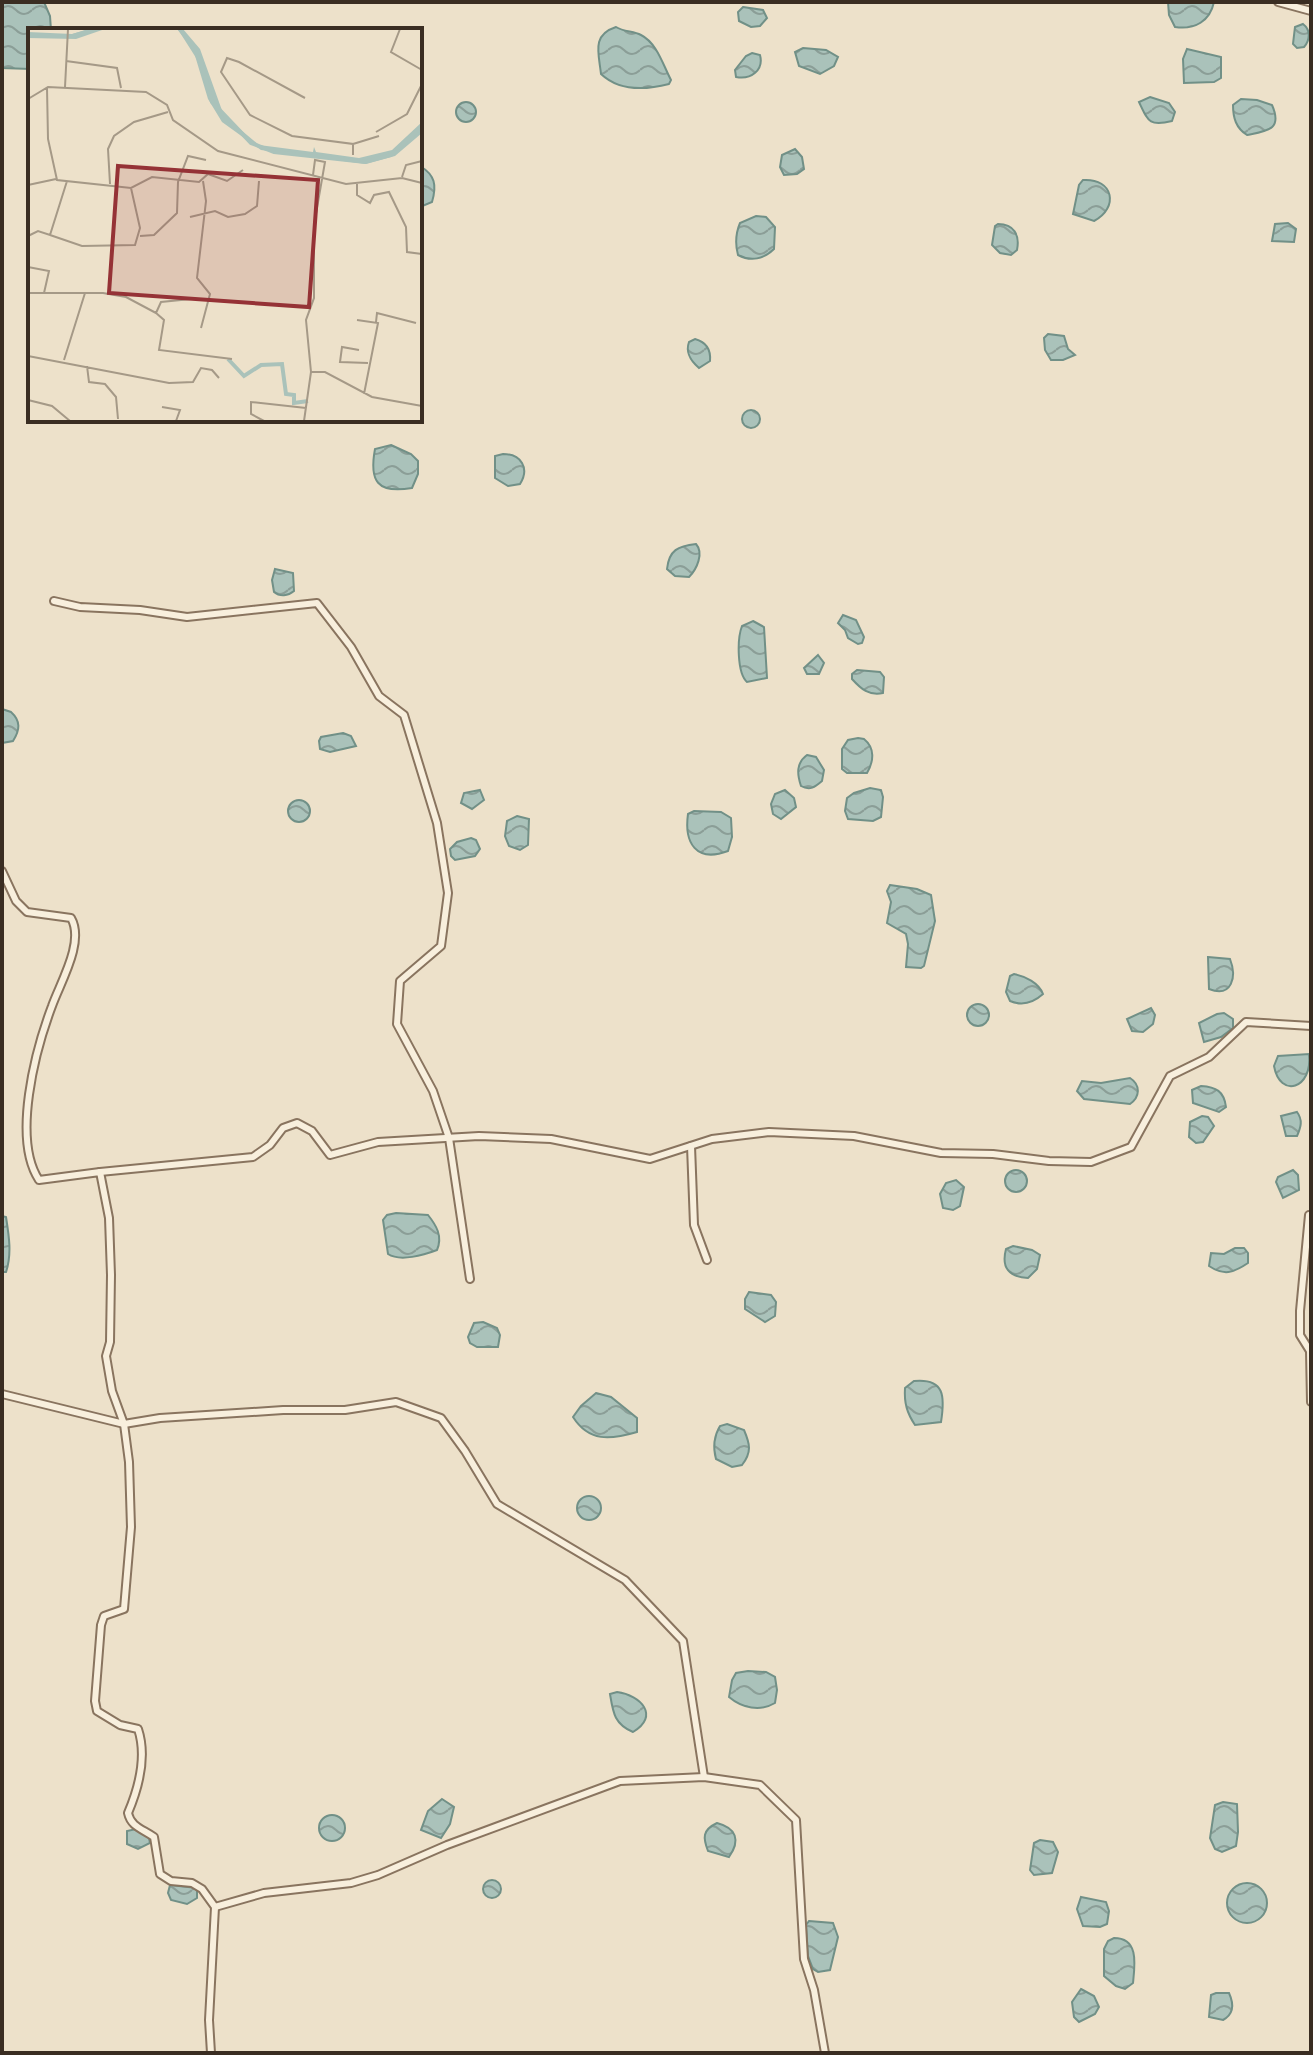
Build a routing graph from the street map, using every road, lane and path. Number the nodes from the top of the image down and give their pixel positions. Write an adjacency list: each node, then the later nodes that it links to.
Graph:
1 (1278, 2): 2 (street)
2 (1311, 11)
3 (54, 601): 6 (street)
4 (2, 871): 8 (street)
5 (1311, 1026): 7 (street)
6 (449, 1138): 7 (street); 8 (street); 11 (street)
7 (691, 1146): 10 (street)
8 (100, 1172): 14 (street)
9 (1309, 1215): 13 (street)
10 (707, 1260)
11 (470, 1279)
12 (2, 1394): 14 (street)
13 (1311, 1402)
14 (124, 1424): 15 (street); 16 (street)
15 (704, 1777): 16 (street); 18 (street)
16 (215, 1907): 17 (street)
17 (211, 2053)
18 (825, 2053)

